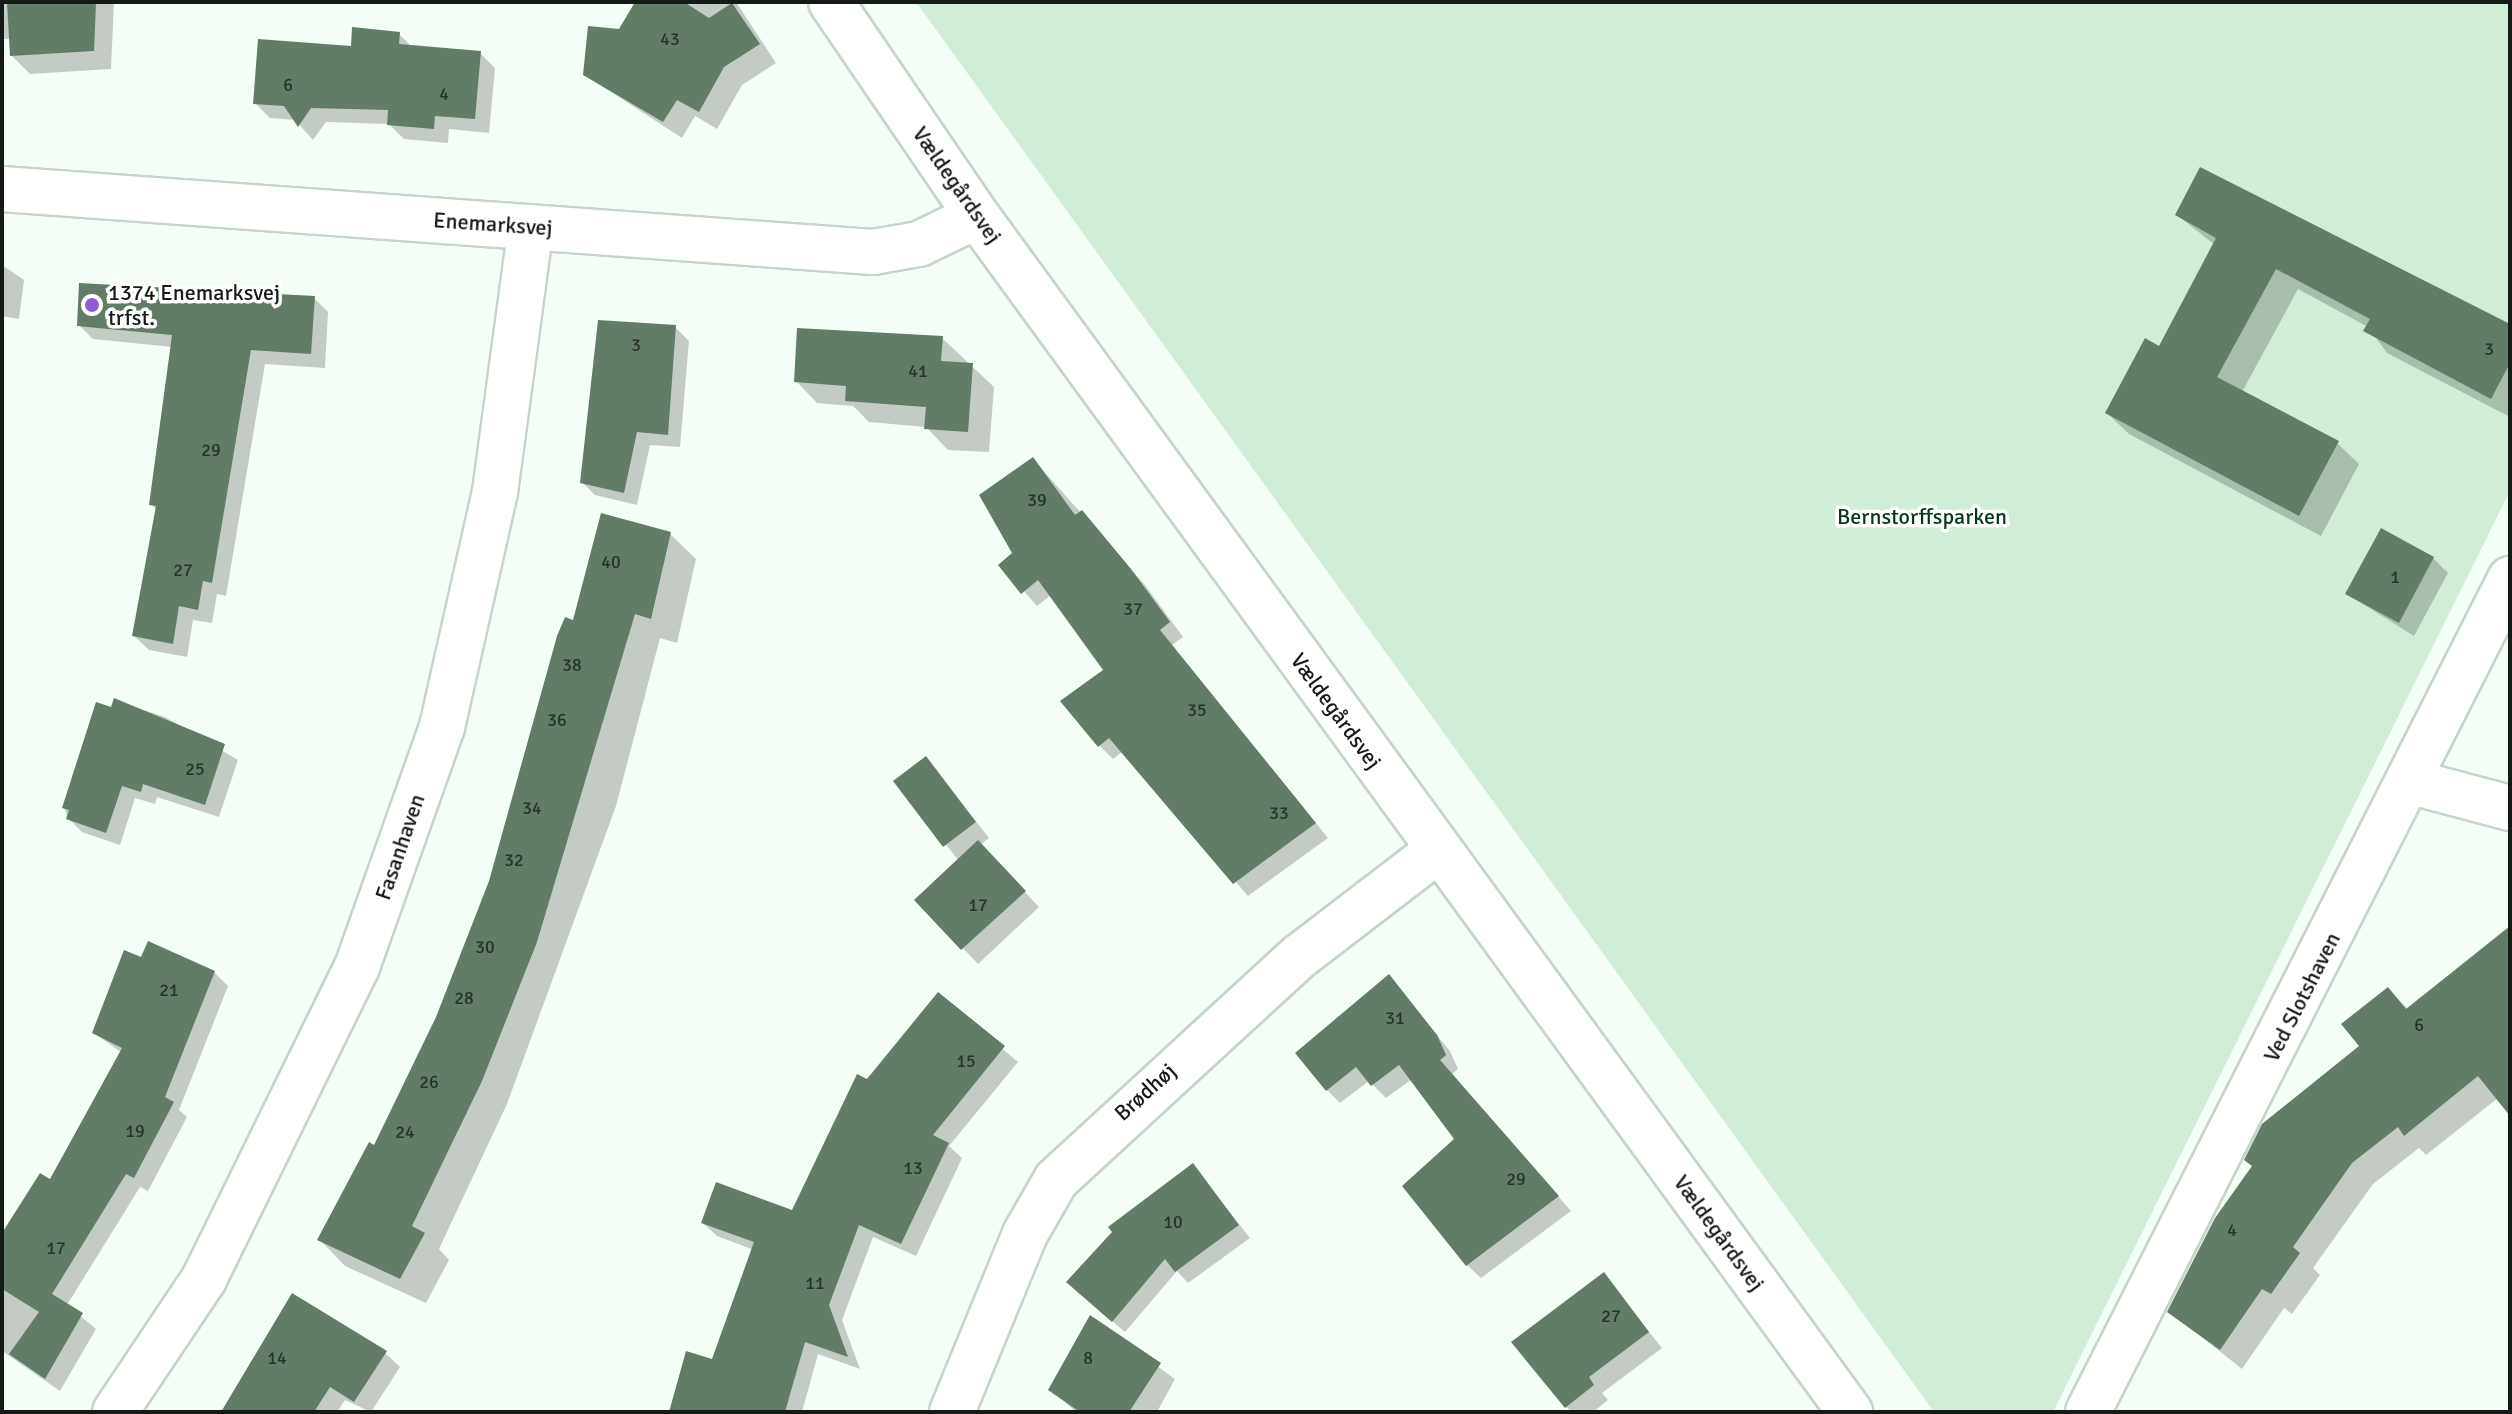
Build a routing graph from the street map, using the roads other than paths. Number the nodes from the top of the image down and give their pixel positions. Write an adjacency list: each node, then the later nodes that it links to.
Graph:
1 (831, 2): 3 (street, Vældegårdsvej)
2 (2, 189): 4 (street, Enemarksvej)
3 (977, 216): 4 (street, Enemarksvej); 8 (street, Vældegårdsvej)
4 (531, 227): 9 (street, Fasanhaven)
5 (2510, 579): 6 (street, Ved Slotshaven)
6 (2412, 782): 7 (street); 12 (street, Ved Slotshaven)
7 (2510, 808)
8 (1437, 851): 10 (street, Brødhøj); 11 (street, Vældegårdsvej)
9 (115, 1412)
10 (952, 1412)
11 (1850, 1412)
12 (2088, 1412)

